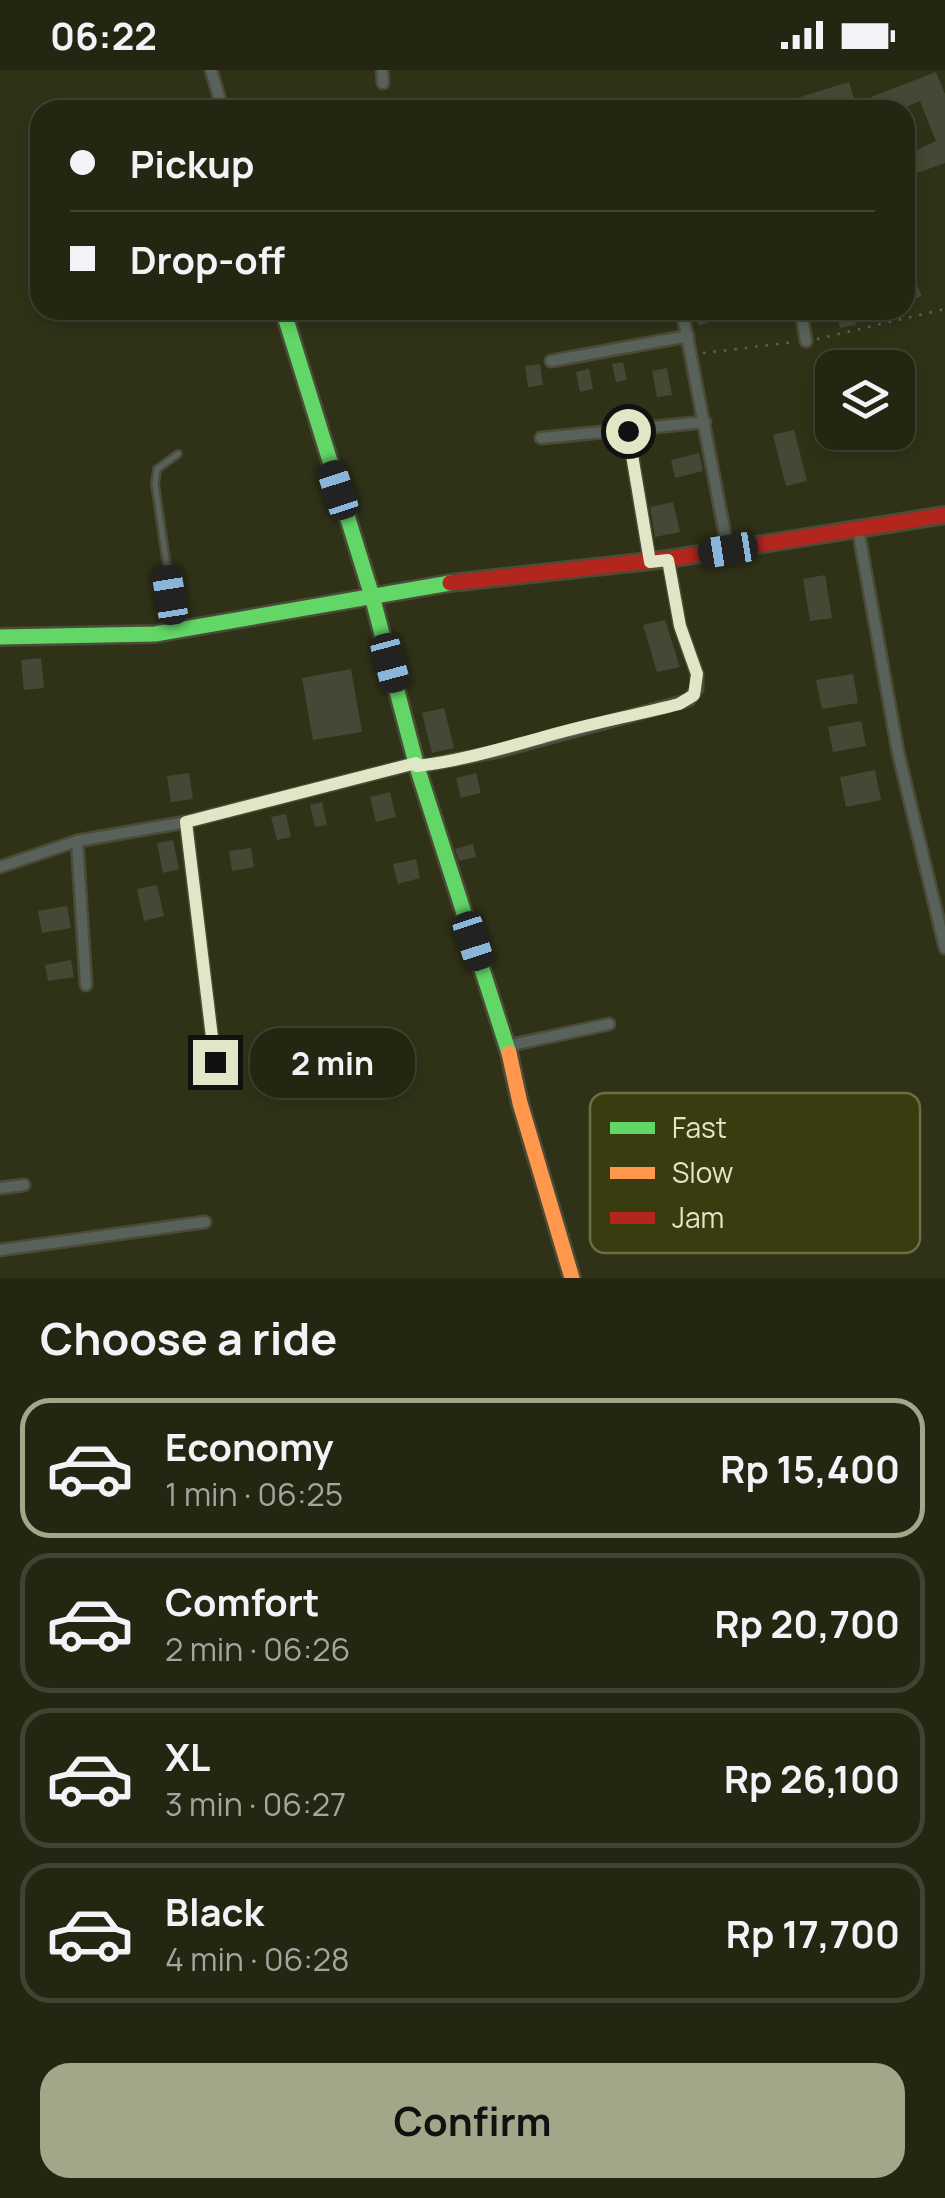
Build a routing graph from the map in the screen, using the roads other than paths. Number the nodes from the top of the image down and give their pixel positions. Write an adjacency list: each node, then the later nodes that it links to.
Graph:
1 (211, 70): 4 (street)
2 (382, 70): 3 (street)
3 (383, 83)
4 (220, 100)
5 (286, 320): 20 (street)
6 (684, 320): 8 (street)
7 (802, 320): 9 (street)
8 (688, 336): 10 (street); 11 (street)
9 (806, 341)
10 (551, 361)
11 (705, 422): 12 (street); 17 (street)
12 (628, 431): 13 (street); 19 (street)
13 (541, 438)
14 (178, 454): 21 (lane)
15 (945, 515): 16 (street)
16 (858, 529): 17 (street); 27 (street)
17 (728, 550): 18 (street)
18 (668, 560): 19 (street); 23 (street)
19 (650, 562): 20 (street)
20 (372, 596): 21 (street); 23 (street)
21 (176, 631): 22 (street)
22 (0, 637)
23 (411, 766): 24 (street); 30 (street)
24 (186, 822): 25 (street); 31 (street)
25 (77, 841): 26 (street); 28 (street)
26 (0, 867)
27 (945, 948)
28 (86, 985)
29 (609, 1024): 30 (street)
30 (507, 1046): 36 (street)
31 (215, 1062)
32 (24, 1185): 33 (street)
33 (0, 1188)
34 (205, 1222): 35 (street)
35 (0, 1250)
36 (572, 1278)

